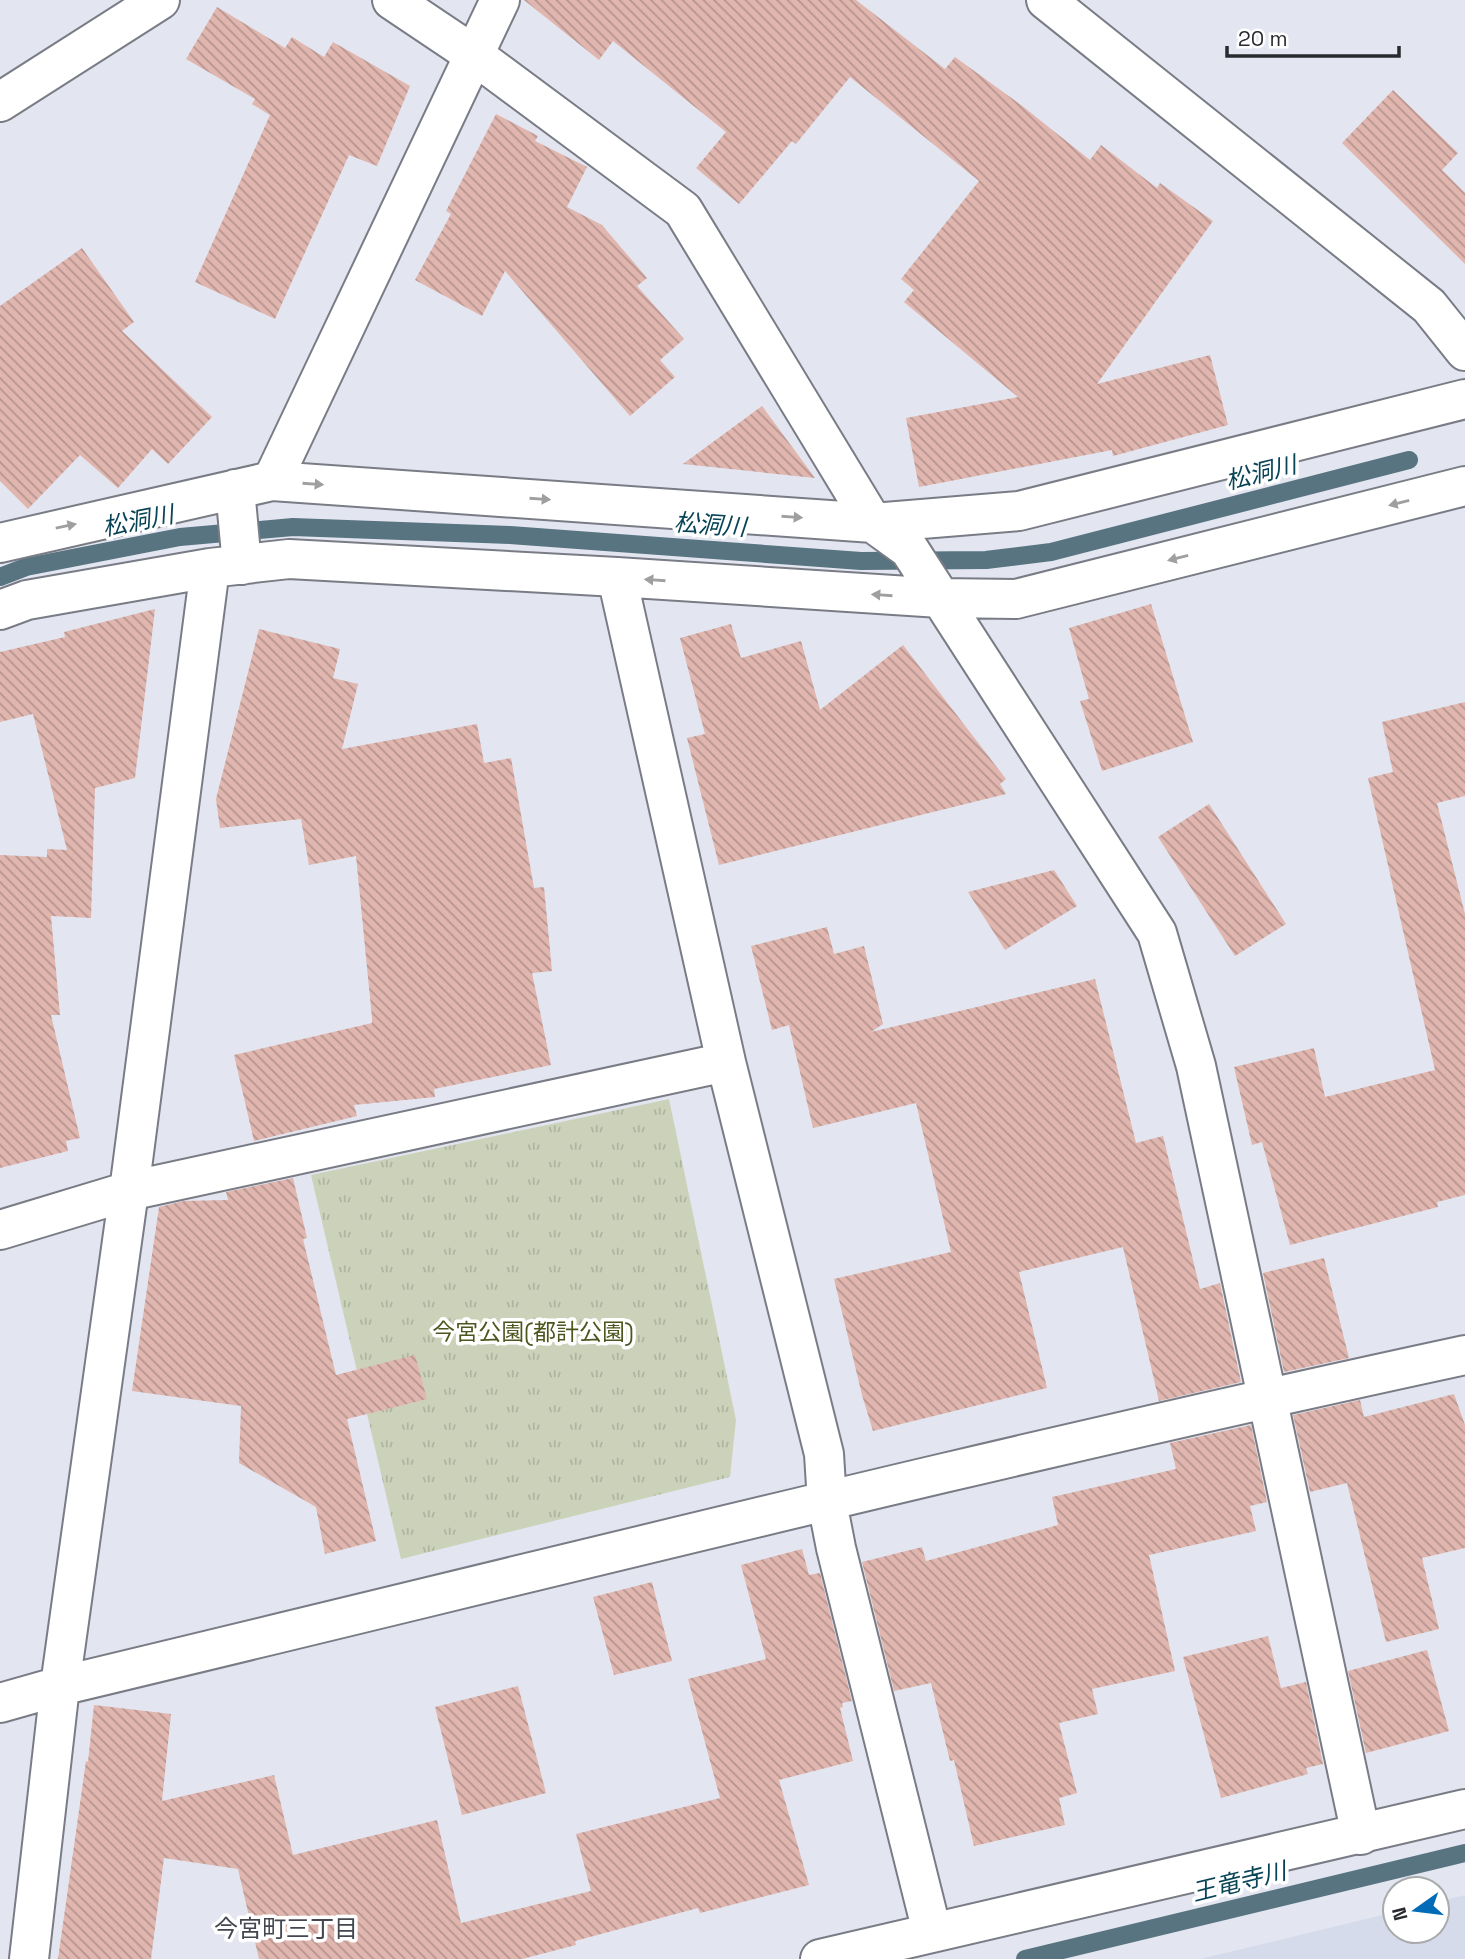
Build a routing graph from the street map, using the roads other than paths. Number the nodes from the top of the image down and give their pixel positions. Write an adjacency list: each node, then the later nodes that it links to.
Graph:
1 (160, 0): 6 (street)
2 (392, 0): 5 (street)
3 (500, 0): 5 (street)
4 (1046, 0): 7 (street)
5 (474, 55): 9 (street); 11 (street)
6 (0, 102)
7 (1465, 351)
8 (1465, 399): 11 (street)
9 (272, 481): 11 (street, one-way to 11); 12 (street)
10 (1465, 486): 15 (street, one-way to 15)
11 (873, 523): 15 (street)
12 (233, 537): 13 (street, one-way to 12); 14 (street); 16 (street); 18 (street)
13 (0, 543)
14 (617, 577): 15 (street, one-way to 14); 17 (street)
15 (935, 590): 21 (street)
16 (0, 610)
17 (726, 1062): 18 (street); 22 (street)
18 (129, 1191): 19 (street); 23 (street)
19 (0, 1230)
20 (1465, 1356): 21 (street)
21 (1267, 1398): 22 (street); 26 (street)
22 (827, 1502): 23 (street); 27 (street)
23 (60, 1686): 24 (street); 28 (street)
24 (0, 1703)
25 (1465, 1809): 26 (street)
26 (1361, 1835): 27 (street)
27 (932, 1932): 29 (street)
28 (29, 1959)
29 (820, 1959)

